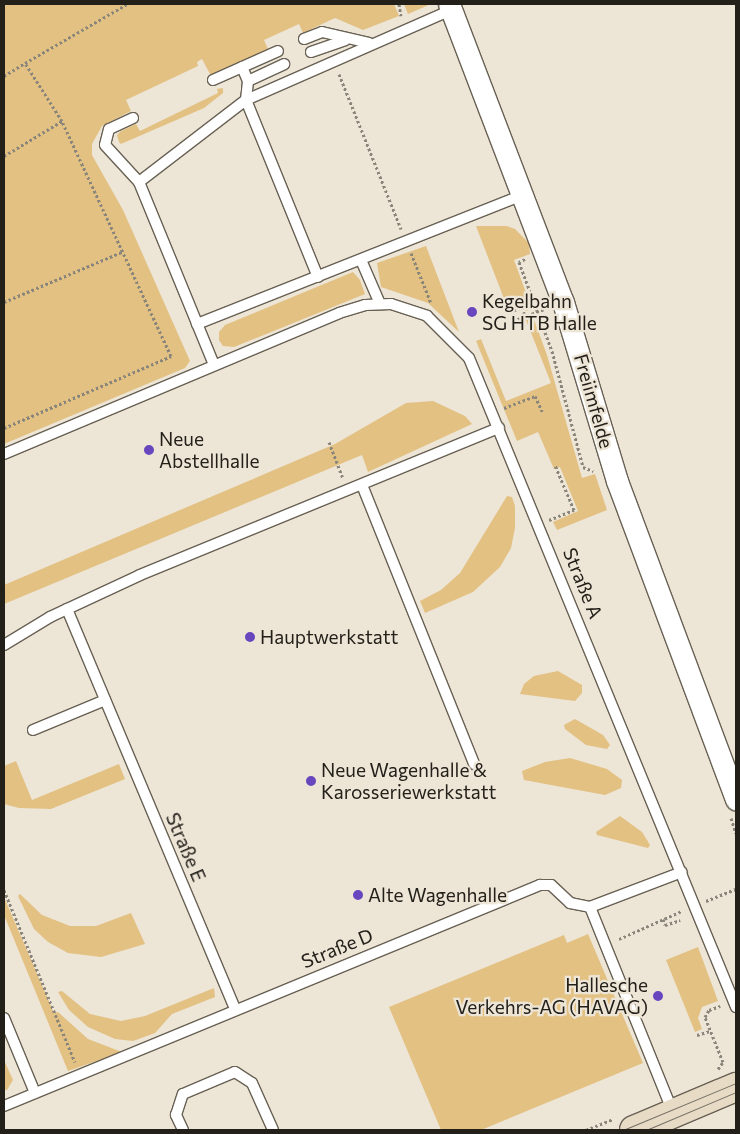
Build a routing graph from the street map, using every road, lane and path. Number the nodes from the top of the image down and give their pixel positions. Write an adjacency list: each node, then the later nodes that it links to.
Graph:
1 (127, 4): 11 (path)
2 (399, 4): 4 (path)
3 (450, 7): 7 (lane); 22 (street, Freiimfelde)
4 (401, 10)
5 (304, 39): 6 (lane)
6 (346, 40): 7 (lane); 9 (lane)
7 (369, 43): 10 (lane)
8 (278, 51): 13 (lane)
9 (311, 52)
10 (334, 61): 17 (lane); 23 (path)
11 (25, 63): 14 (path); 19 (path)
12 (284, 64): 16 (lane)
13 (242, 67): 15 (lane); 16 (lane)
14 (4, 76)
15 (213, 80)
16 (248, 81): 17 (lane)
17 (246, 100): 21 (lane); 27 (lane)
18 (133, 118): 21 (lane)
19 (62, 121): 20 (path); 24 (path)
20 (4, 156)
21 (139, 182): 33 (lane)
22 (523, 195): 23 (lane); 25 (street, Freiimfelde)
23 (406, 242): 26 (lane); 30 (path)
24 (124, 251): 28 (path); 37 (path)
25 (544, 252): 42 (path); 51 (street, Freiimfelde)
26 (361, 260): 27 (lane); 29 (lane)
27 (318, 277): 33 (lane)
28 (4, 302)
29 (380, 304): 34 (lane, Straße A); 38 (lane, Straße A)
30 (433, 310)
31 (509, 312): 32 (path)
32 (525, 316)
33 (197, 324): 34 (lane)
34 (214, 365): 40 (lane, Straße A)
35 (499, 410): 36 (path)
36 (542, 411)
37 (4, 428)
38 (499, 428): 43 (lane); 52 (lane, Straße A)
39 (328, 442): 44 (path)
40 (4, 454)
41 (555, 465): 45 (path)
42 (600, 470)
43 (362, 485): 44 (lane); 50 (lane)
44 (349, 490): 46 (lane)
45 (546, 521)
46 (67, 609): 47 (lane); 48 (lane, Straße E)
47 (4, 646)
48 (105, 700): 49 (lane); 62 (lane, Straße E)
49 (33, 730)
50 (474, 764)
51 (736, 800)
52 (682, 872): 55 (lane); 56 (lane, Straße A)
53 (736, 889): 56 (path)
54 (4, 890): 67 (path)
55 (590, 907): 62 (lane, Straße D); 71 (lane)
56 (697, 909): 57 (path); 61 (lane, Straße A)
57 (663, 920): 58 (path); 59 (path)
58 (680, 920)
59 (610, 943)
60 (723, 1005): 64 (path)
61 (736, 1007)
62 (235, 1008): 67 (lane, Straße D)
63 (4, 1018): 69 (lane)
64 (710, 1031): 65 (path); 66 (path)
65 (697, 1035)
66 (709, 1073)
67 (79, 1074): 69 (lane, Straße D)
68 (736, 1087): 71 (street)
69 (35, 1093): 70 (lane, Straße D)
70 (4, 1106)
71 (674, 1113): 74 (street)
72 (182, 1130): 73 (lane)
73 (273, 1130)
74 (634, 1130)

